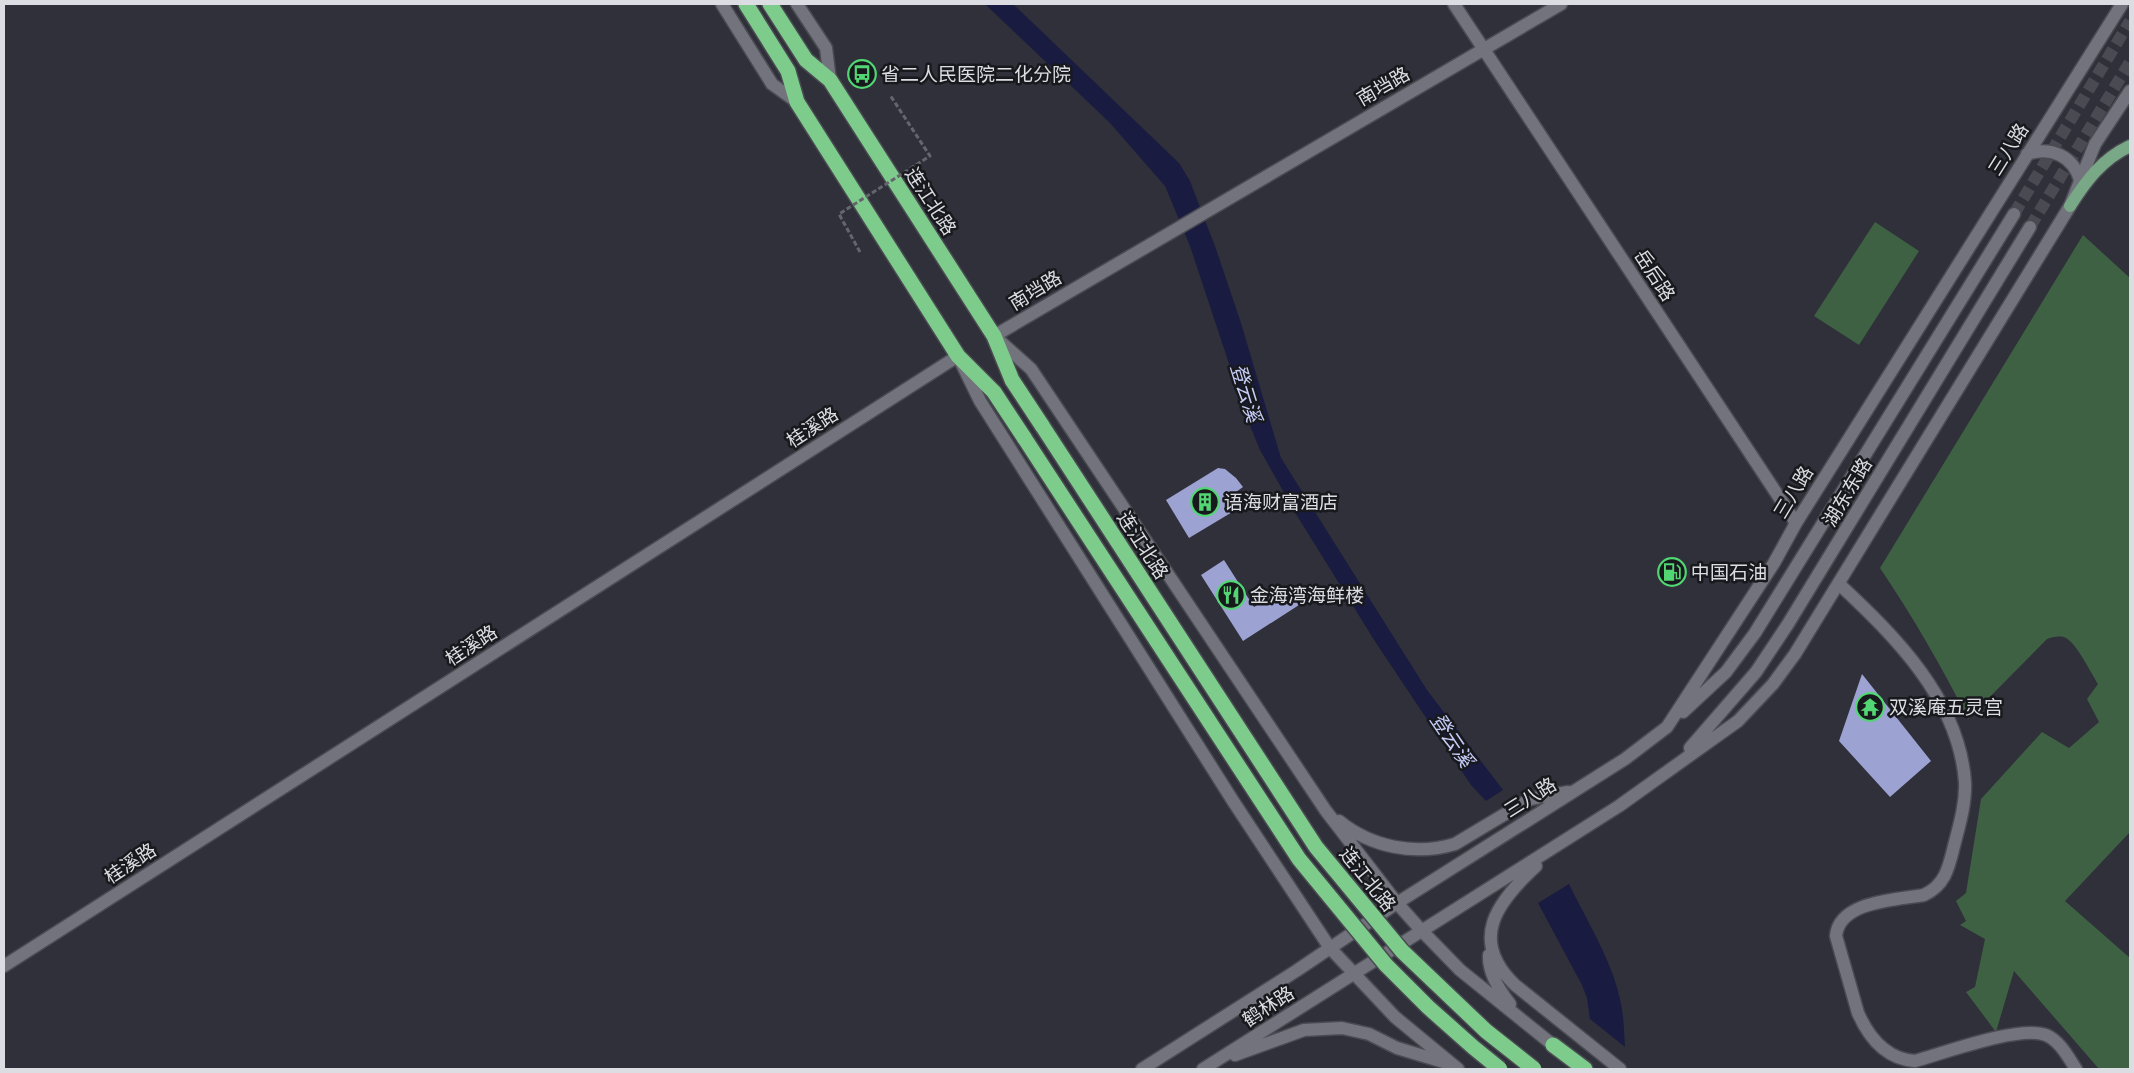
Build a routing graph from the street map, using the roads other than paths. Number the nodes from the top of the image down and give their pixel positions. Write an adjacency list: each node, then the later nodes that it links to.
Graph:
1 (722, 4): 11 (main road)
2 (746, 4): 11 (highway)
3 (770, 4): 9 (highway, 连江北路)
4 (797, 4): 9 (main road)
5 (1454, 4): 8 (main road, 岳后路)
6 (1561, 4): 8 (main road, 南垱路)
7 (2122, 4): 13 (main road, 三八路)
8 (1483, 49): 18 (main road, 南垱路); 20 (main road, 岳后路)
9 (830, 80): 18 (highway, 连江北路)
10 (2130, 90): 14 (main road)
11 (797, 102): 19 (highway)
12 (2130, 146): 15 (main road)
13 (2027, 154): 14 (main road); 20 (main road, 三八路)
14 (2080, 180): 15 (main road)
15 (2070, 206): 21 (main road)
16 (2014, 214): 22 (main road, 湖东东路)
17 (2030, 227): 23 (main road, 湖东东路)
18 (994, 336): 25 (main road); 39 (highway, 连江北路, bridge)
19 (958, 356): 30 (main road); 31 (main road, 桂溪路); 38 (highway, bridge)
20 (1796, 522): 22 (main road, 三八路)
21 (1839, 584): 23 (main road); 42 (main road)
22 (1667, 727): 24 (main road, 三八路)
23 (1677, 763): 26 (main road)
24 (1576, 790): 25 (main road); 27 (main road, 三八路)
25 (1326, 811): 27 (main road)
26 (1557, 845): 28 (main road); 29 (main road)
27 (1397, 903): 28 (main road); 30 (main road, 三八路)
28 (1421, 930): 32 (main road, 鹤林路); 33 (main road)
29 (1490, 939): 33 (main road); 41 (main road)
30 (1330, 948): 32 (main road); 37 (main road, 三八路)
31 (4, 966)
32 (1353, 973): 35 (main road, 鹤林路); 36 (main road)
33 (1528, 1025): 34 (main road)
34 (1553, 1045): 40 (highway)
35 (1207, 1067): 36 (main road)
36 (1454, 1068)
37 (1142, 1069)
38 (1500, 1069)
39 (1534, 1069)
40 (1585, 1069)
41 (1620, 1069)
42 (2076, 1069)

